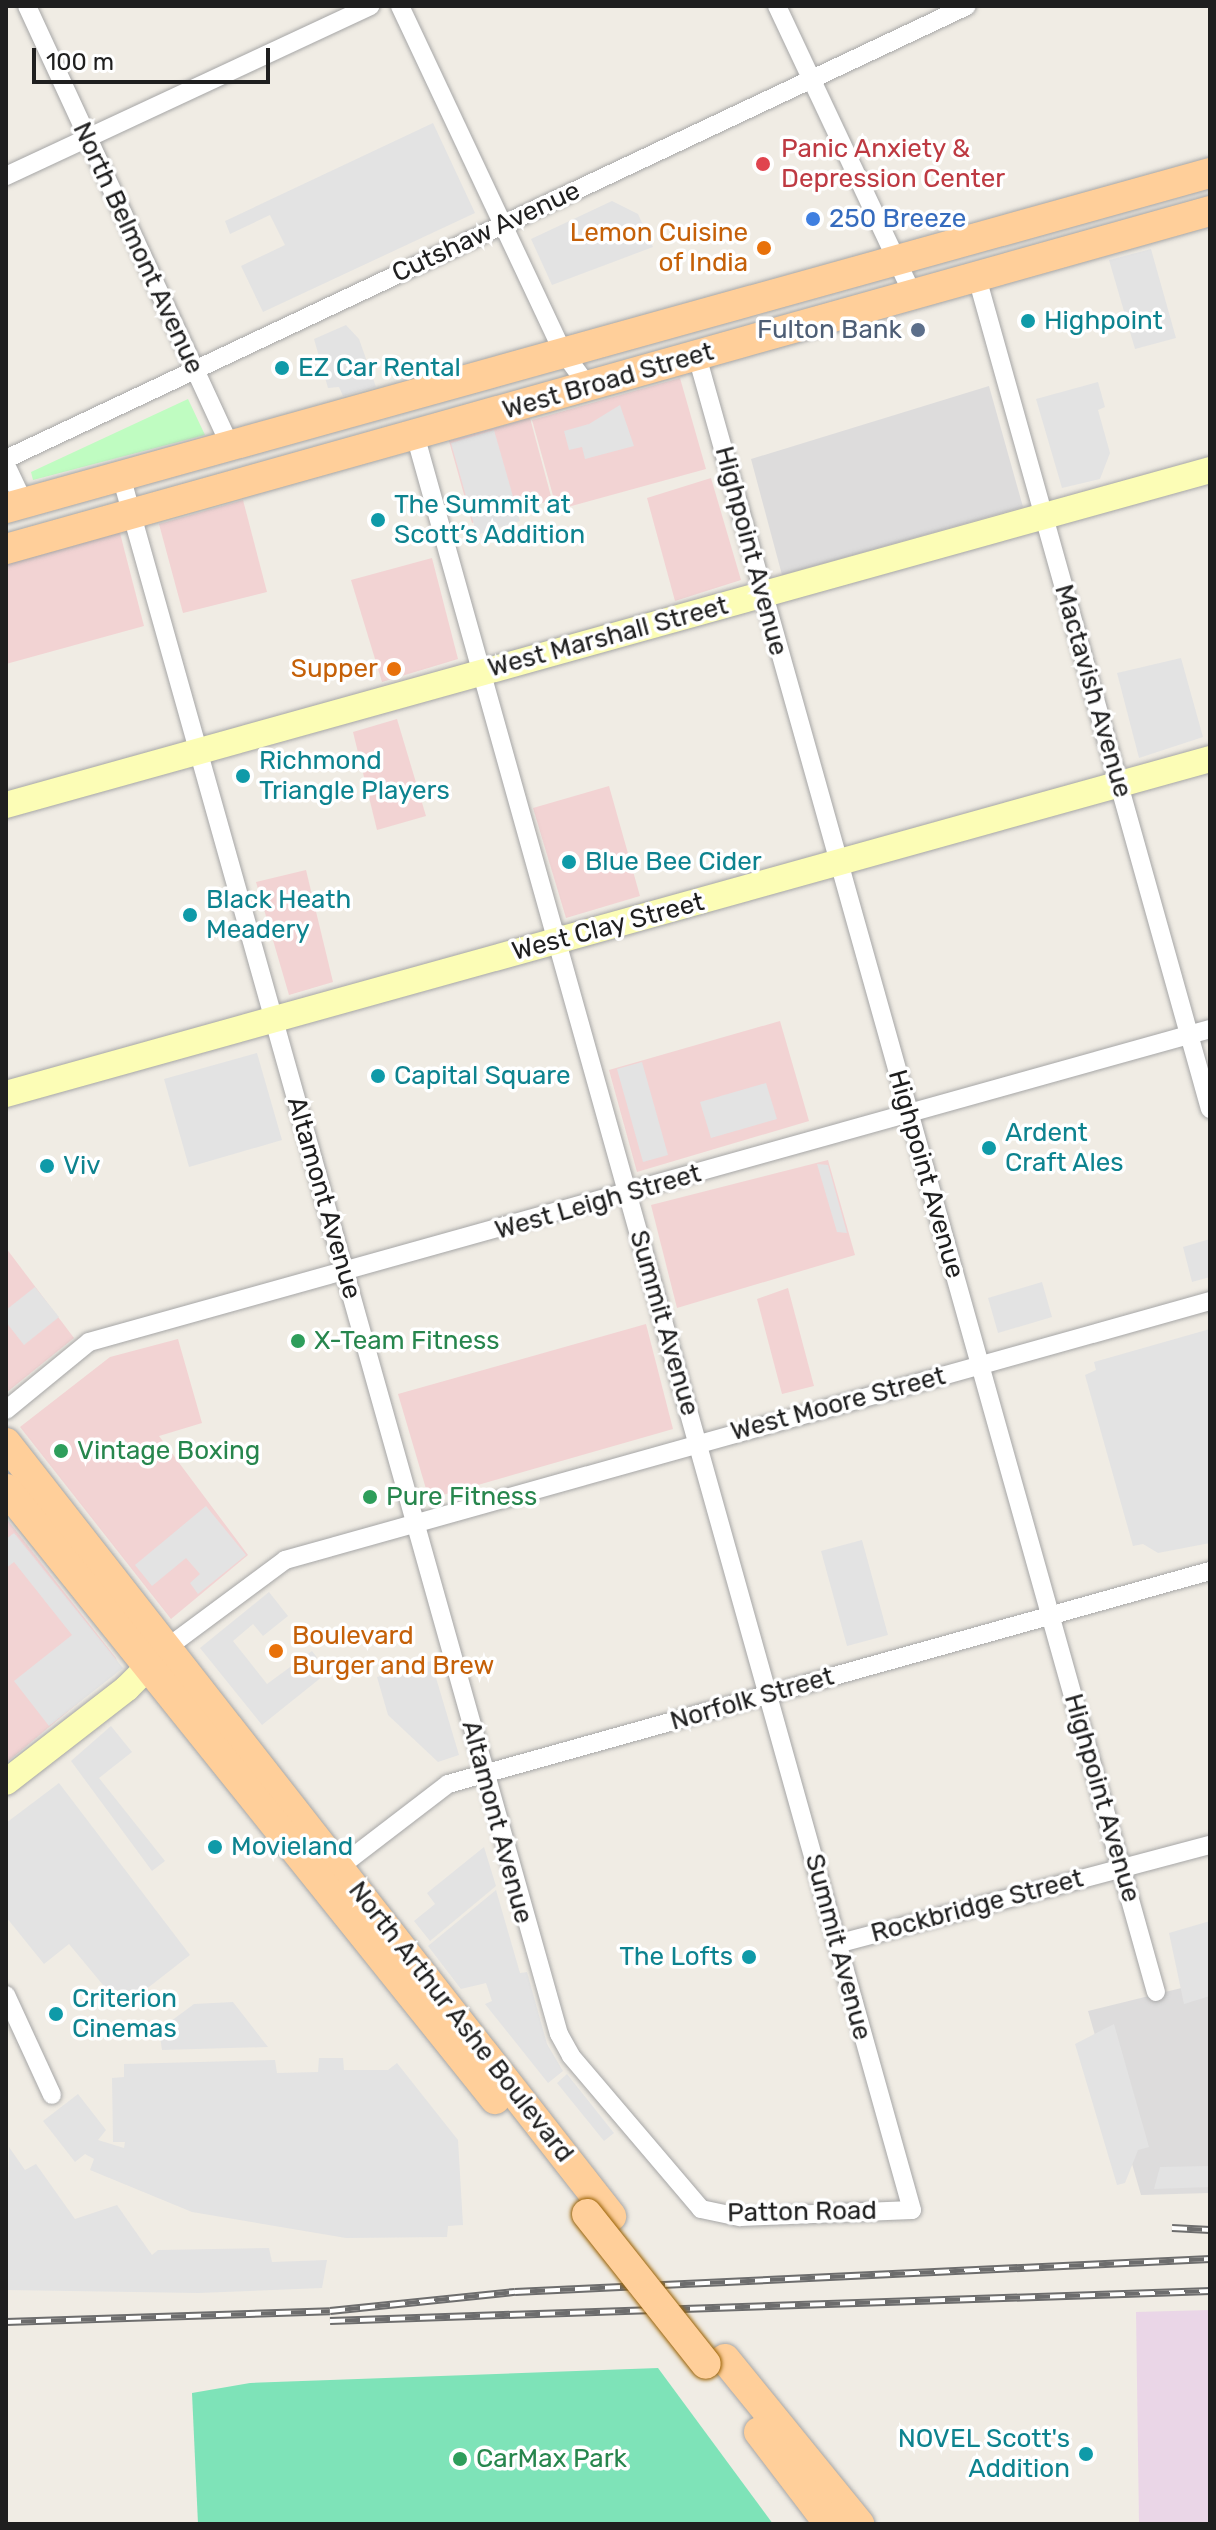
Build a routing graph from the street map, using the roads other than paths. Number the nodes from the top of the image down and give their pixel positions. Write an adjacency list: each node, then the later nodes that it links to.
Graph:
1 (27, 6): 7 (street, North Belmont Avenue)
2 (370, 6): 7 (street)
3 (400, 6): 11 (street)
4 (777, 6): 6 (street)
5 (967, 6): 6 (street, Cutshaw Avenue)
6 (812, 79): 11 (street, Cutshaw Avenue); 12 (street)
7 (88, 138): 9 (street); 17 (street, North Belmont Avenue)
8 (1210, 173): 12 (main road, West Broad Street)
9 (6, 176)
10 (1210, 211): 13 (main road, West Broad Street)
11 (503, 224): 15 (street); 17 (street, Cutshaw Avenue)
12 (896, 260): 14 (street); 15 (main road, West Broad Street)
13 (976, 274): 14 (main road, West Broad Street); 27 (street, Mactavish Avenue)
14 (913, 295): 16 (main road, West Broad Street)
15 (563, 352): 18 (street); 20 (main road, West Broad Street)
16 (697, 356): 18 (main road, West Broad Street); 29 (street, Highpoint Avenue)
17 (194, 369): 20 (street, North Belmont Avenue); 21 (street, Cutshaw Avenue)
18 (588, 386): 19 (main road, West Broad Street)
19 (415, 435): 26 (main road, West Broad Street); 30 (street, Summit Avenue)
20 (230, 446): 24 (main road, West Broad Street)
21 (6, 459)
22 (6, 465): 25 (street)
23 (1210, 470): 27 (street, West Marshall Street)
24 (121, 476): 25 (main road, West Broad Street); 26 (street, Altamont Avenue)
25 (15, 505)
26 (131, 514): 28 (main road, West Broad Street); 31 (street, Altamont Avenue)
27 (1044, 517): 29 (street, West Marshall Street); 33 (street, Mactavish Avenue)
28 (6, 549)
29 (763, 595): 30 (street, West Marshall Street); 35 (street, Highpoint Avenue)
30 (481, 672): 31 (street, West Marshall Street); 36 (street, Summit Avenue)
31 (198, 752): 34 (street, West Marshall Street); 37 (street, Altamont Avenue)
32 (1210, 759): 33 (street, West Clay Street)
33 (1120, 784): 35 (street, West Clay Street); 39 (street, Mactavish Avenue)
34 (6, 805)
35 (837, 864): 36 (street, West Clay Street); 42 (street, Highpoint Avenue)
36 (557, 941): 37 (street, West Clay Street); 43 (street, Summit Avenue)
37 (272, 1019): 40 (street, West Clay Street); 44 (street, Altamont Avenue)
38 (1210, 1029): 39 (street, West Leigh Street)
39 (1188, 1035): 41 (street, Mactavish Avenue); 42 (street, West Leigh Street)
40 (6, 1094)
41 (1210, 1109)
42 (908, 1113): 43 (street, West Leigh Street); 46 (street, Highpoint Avenue)
43 (628, 1195): 44 (street, West Leigh Street); 48 (street, Summit Avenue)
44 (345, 1272): 47 (street, West Leigh Street); 51 (street, Altamont Avenue)
45 (1210, 1301): 46 (street, West Moore Street)
46 (981, 1366): 48 (street, West Moore Street); 53 (street, Highpoint Avenue)
47 (6, 1410)
48 (697, 1442): 51 (street, West Moore Street); 55 (street, Summit Avenue)
49 (6, 1443): 54 (main road, North Arthur Ashe Boulevard)
50 (6, 1489): 54 (main road, North Arthur Ashe Boulevard)
51 (416, 1521): 54 (street, West Moore Street); 56 (street, Altamont Avenue)
52 (1210, 1571): 53 (street, Norfolk Street)
53 (1050, 1615): 55 (street, Norfolk Street); 59 (street, Highpoint Avenue)
54 (158, 1657): 57 (street); 60 (main road, North Arthur Ashe Boulevard)
55 (768, 1695): 56 (street, Norfolk Street); 61 (street, Summit Avenue)
56 (483, 1774): 60 (street, Norfolk Street); 64 (street, Altamont Avenue)
57 (6, 1782)
58 (1210, 1845): 59 (street, Rockbridge Street)
59 (1121, 1867): 61 (street, Rockbridge Street); 62 (street, Highpoint Avenue)
60 (331, 1874): 67 (main road, North Arthur Ashe Boulevard)
61 (837, 1944): 66 (street, Summit Avenue)
62 (1156, 1992)
63 (6, 1995): 65 (street)
64 (571, 2056): 66 (street, Patton Road)
65 (52, 2095)
66 (912, 2210)
67 (716, 2361): 68 (main road, North Arthur Ashe Boulevard); 69 (main road, North Arthur Ashe Boulevard)
68 (829, 2524)
69 (859, 2524)

